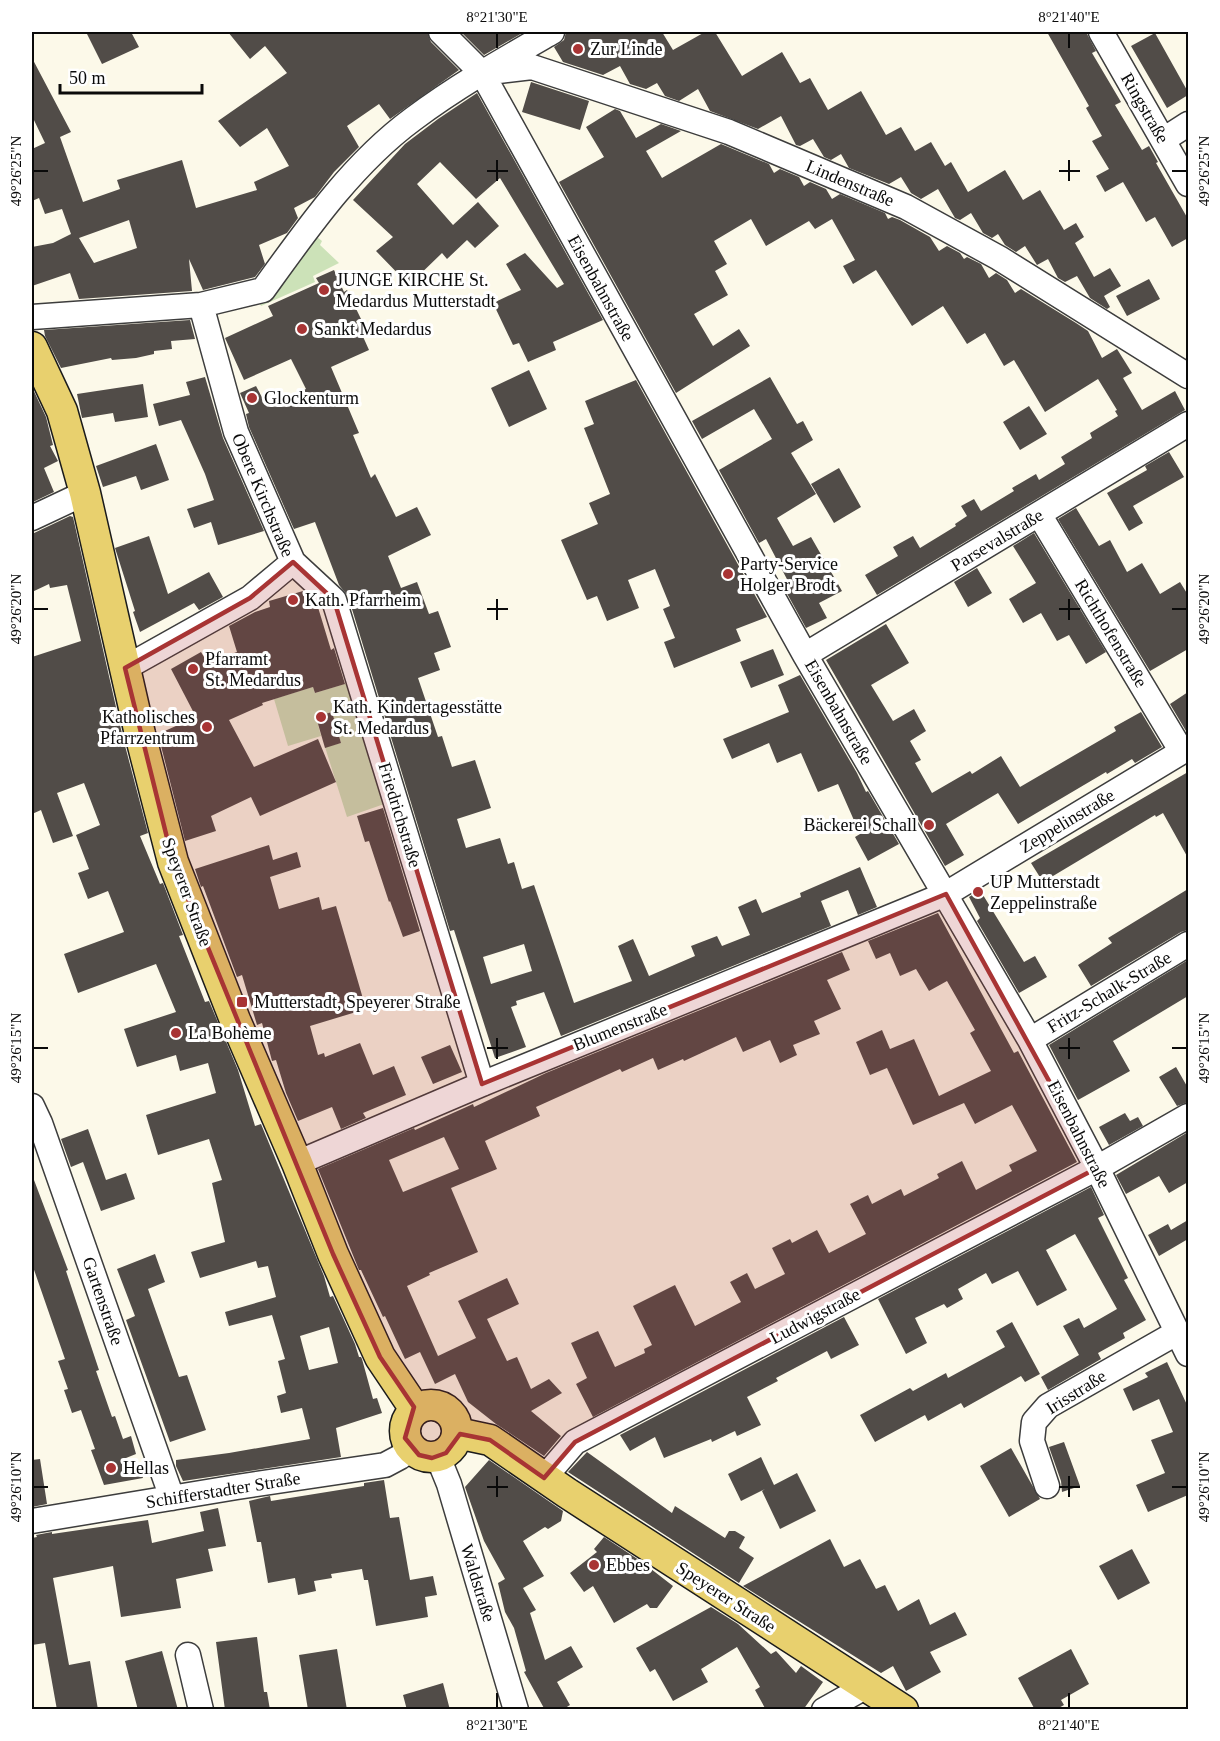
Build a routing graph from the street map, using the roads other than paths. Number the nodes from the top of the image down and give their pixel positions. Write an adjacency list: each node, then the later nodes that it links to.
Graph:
1 (441, 32): 4 (street, Eisenbahnstraße)
2 (552, 32): 4 (street)
3 (1101, 32): 6 (street, Ringstraße)
4 (482, 73): 8 (street); 11 (street, Lindenstraße); 17 (street, Eisenbahnstraße)
5 (1188, 124): 6 (street)
6 (1163, 140): 7 (street, Ringstraße)
7 (1188, 184)
8 (201, 305): 9 (street); 16 (street, Obere Kirchstraße)
9 (32, 317)
10 (32, 347): 13 (main road, Speyerer Straße)
11 (1188, 376)
12 (1188, 424): 14 (street, Parsevalstraße)
13 (85, 493): 15 (street); 18 (main road, Speyerer Straße)
14 (1040, 514): 17 (street, Parsevalstraße); 19 (street, Richthofenstraße)
15 (32, 518)
16 (293, 562): 18 (street, Obere Kirchstraße); 23 (street, Friedrichstraße)
17 (806, 655): 20 (street, Eisenbahnstraße)
18 (125, 668): 26 (main road, Speyerer Straße)
19 (1185, 750): 20 (street, Zeppelinstraße)
20 (946, 894): 22 (street, Eisenbahnstraße); 23 (street, Blumenstraße)
21 (1188, 944): 22 (street, Fritz-Schalk-Straße)
22 (1030, 1040): 27 (street, Eisenbahnstraße)
23 (482, 1083): 26 (street, Blumenstraße)
24 (32, 1106): 35 (street, Gartenstraße)
25 (1188, 1116): 27 (street, Ludwigstraße)
26 (297, 1163): 29 (main road, Speyerer Straße)
27 (1097, 1168): 28 (street, Eisenbahnstraße); 33 (street, Ludwigstraße)
28 (1184, 1341): 34 (street, Irisstraße)
29 (415, 1409): 30 (main road); 31 (main road)
30 (457, 1433): 32 (main road); 33 (main road, Speyerer Straße)
31 (410, 1448): 32 (main road); 35 (street, Schifferstadter Straße)
32 (438, 1456): 40 (street, Waldstraße)
33 (544, 1478): 38 (main road, Speyerer Straße)
34 (1047, 1486)
35 (172, 1498): 36 (street, Schifferstadter Straße)
36 (32, 1521)
37 (188, 1655): 39 (street)
38 (865, 1687): 41 (street); 42 (main road, Speyerer Straße)
39 (201, 1710)
40 (516, 1710)
41 (824, 1710)
42 (903, 1710)

